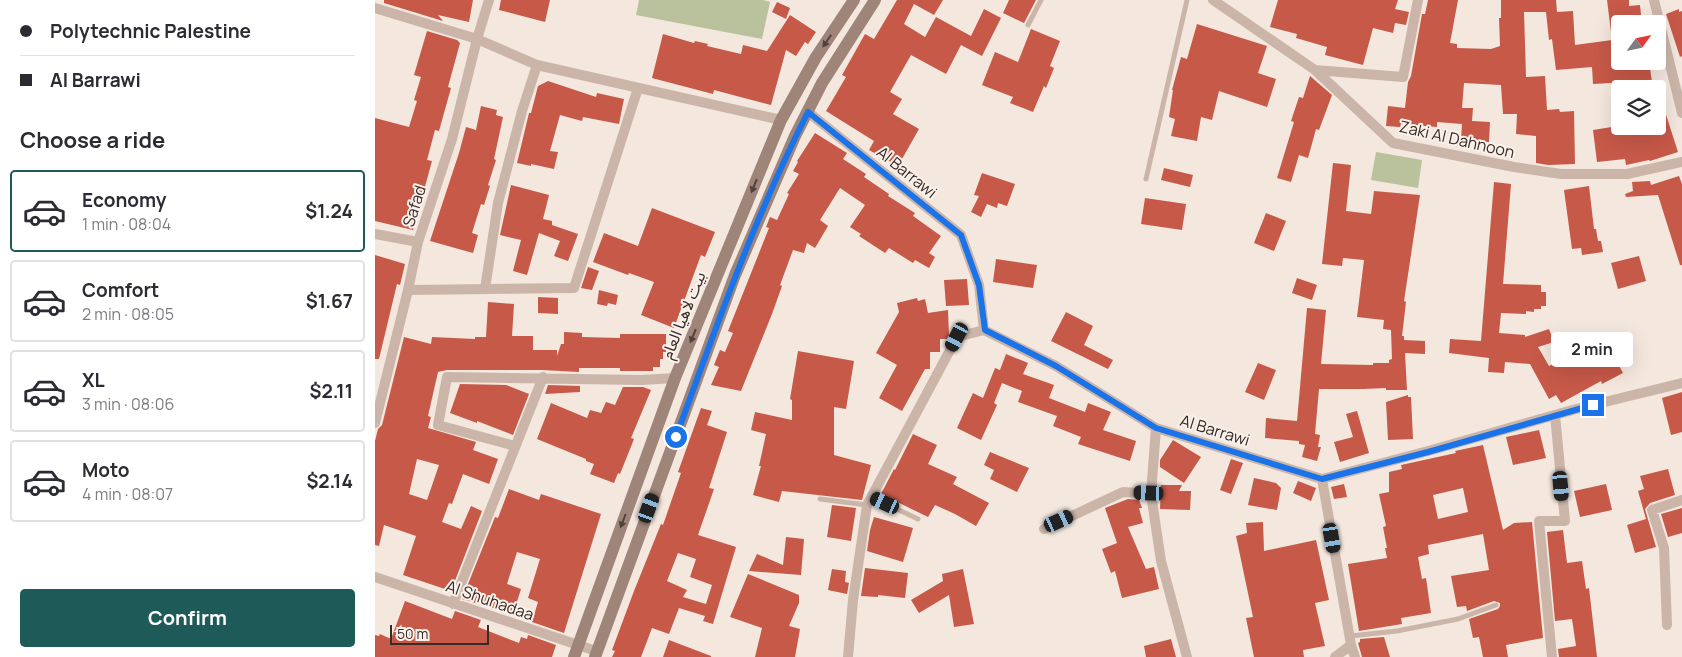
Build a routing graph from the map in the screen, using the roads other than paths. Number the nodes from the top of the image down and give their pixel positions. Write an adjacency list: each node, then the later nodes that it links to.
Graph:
1 (489, 0): 11 (street, Safad)
2 (854, 0): 17 (main road, بيت لاهيا العام, one-way to 17)
3 (875, 0): 15 (main road, بيت لاهيا العام)
4 (1041, 0): 10 (lane)
5 (1187, 0): 19 (lane)
6 (1213, 0): 13 (street, Zaki Al Dahnoon)
7 (1418, 0): 13 (street)
8 (1654, 0): 16 (street)
9 (375, 8): 11 (street)
10 (1028, 25)
11 (477, 39): 12 (street); 21 (street, Safad)
12 (537, 65): 14 (street); 22 (street)
13 (1315, 70): 18 (street, Zaki Al Dahnoon)
14 (638, 88): 17 (street); 22 (street)
15 (808, 112): 24 (street, Al Barrawi); 45 (main road, بيت لاهيا العام)
16 (1682, 112)
17 (781, 120): 26 (main road, بيت لاهيا العام, one-way to 26)
18 (1682, 162)
19 (1146, 179)
20 (375, 234): 21 (street)
21 (418, 242): 23 (street, Safad)
22 (485, 289): 23 (street)
23 (409, 290): 29 (street, Safad)
24 (985, 330): 30 (street, Al Barrawi); 36 (street)
25 (543, 377): 26 (street); 31 (street); 31 (street)
26 (675, 378): 44 (main road, بيت لاهيا العام, one-way to 44)
27 (1682, 383): 28 (street)
28 (1555, 415): 32 (street); 50 (street)
29 (375, 423)
30 (1156, 428): 32 (street, Al Barrawi); 33 (street)
31 (515, 446): 40 (street)
32 (1322, 479): 43 (street)
33 (1151, 494): 38 (street); 47 (street)
34 (820, 499): 36 (lane)
35 (1682, 500): 42 (street)
36 (869, 501): 37 (lane); 46 (street)
37 (918, 519)
38 (1043, 529)
39 (375, 576): 40 (street, Al Shuhadaa)
40 (453, 604): 44 (street, Al Shuhadaa)
41 (1496, 606): 43 (lane)
42 (1667, 625)
43 (1350, 641): 48 (street); 49 (street)
44 (576, 652): 45 (street, Al Shuhadaa)
45 (595, 654)
46 (848, 657)
47 (1187, 657)
48 (1335, 657)
49 (1355, 657)
50 (1553, 657)

